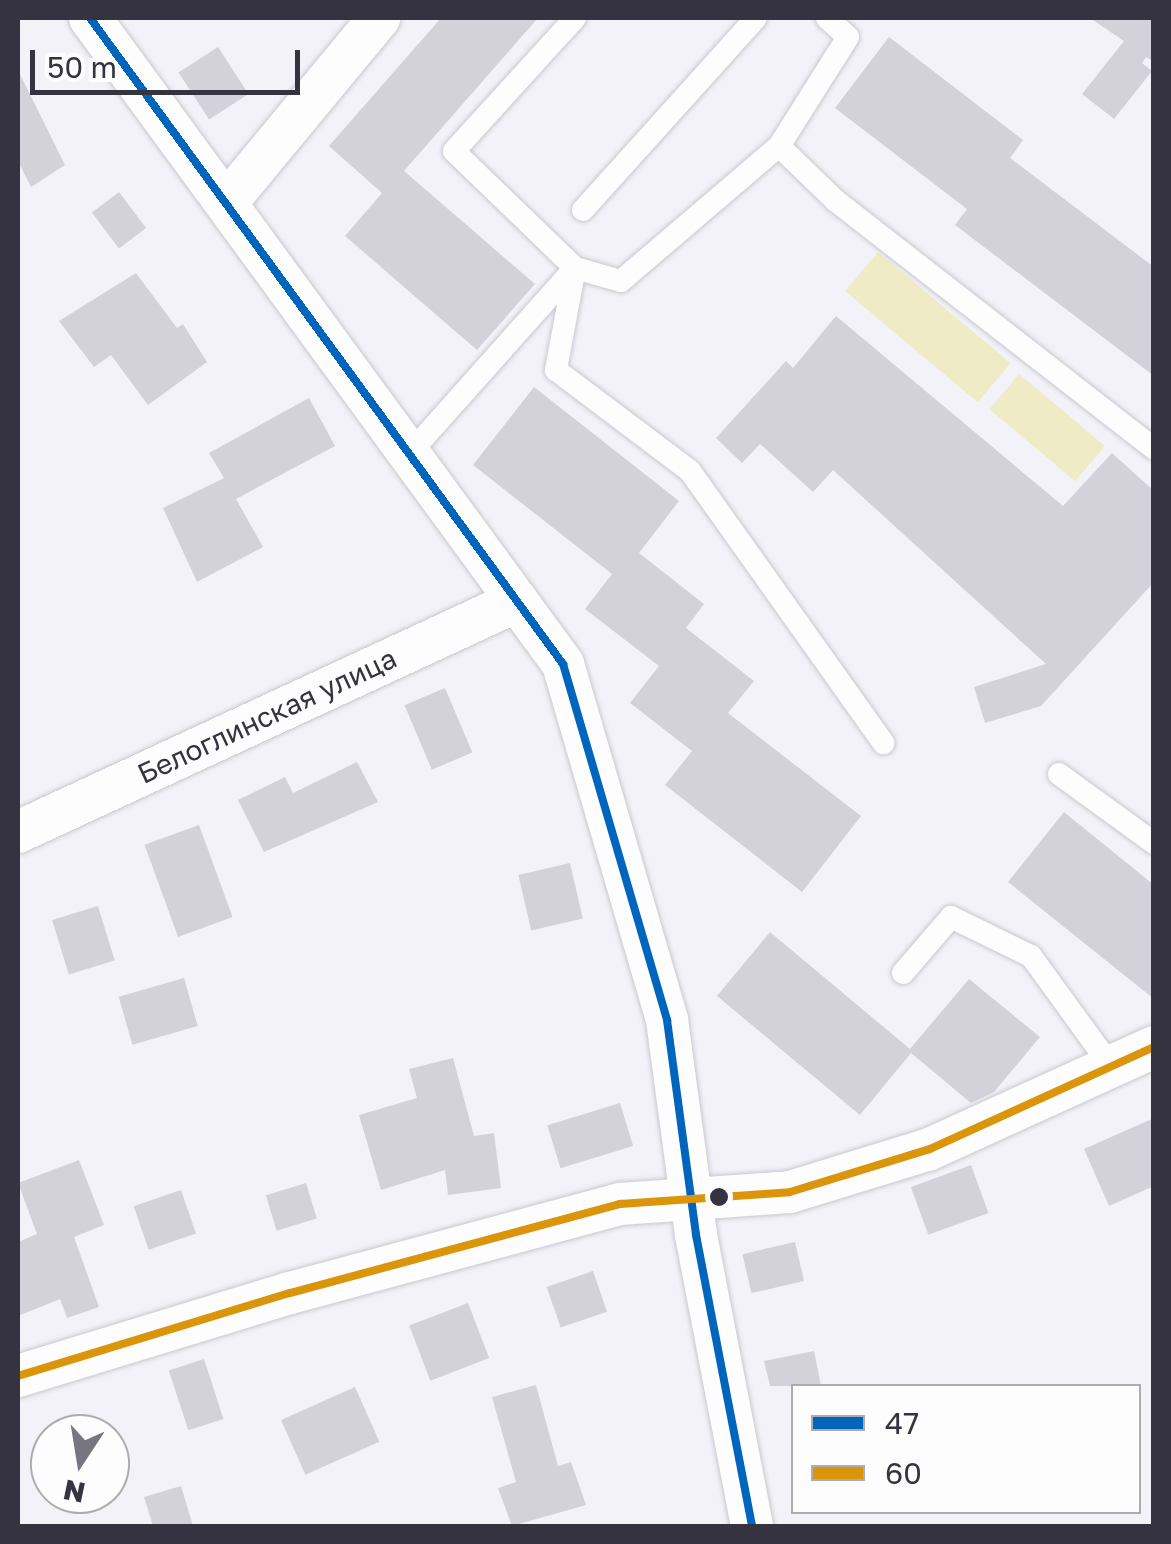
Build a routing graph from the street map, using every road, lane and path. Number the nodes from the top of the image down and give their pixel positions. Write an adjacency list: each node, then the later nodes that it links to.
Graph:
1 (90, 18): 7 (street)
2 (379, 18): 7 (street)
3 (574, 18): 9 (lane)
4 (756, 18): 8 (lane)
5 (827, 18): 6 (lane)
6 (778, 146): 9 (lane); 10 (lane)
7 (227, 202): 11 (street)
8 (583, 210)
9 (575, 268): 11 (lane); 13 (lane)
10 (1154, 448)
11 (410, 454): 12 (street)
12 (517, 601): 15 (street, Белоглинская улица); 20 (street)
13 (883, 743)
14 (1059, 774): 16 (lane)
15 (18, 832)
16 (1154, 843)
17 (903, 973): 19 (lane)
18 (1154, 1046): 19 (street)
19 (1110, 1066): 20 (street)
20 (695, 1194): 21 (street); 22 (street)
21 (18, 1376)
22 (752, 1526)

